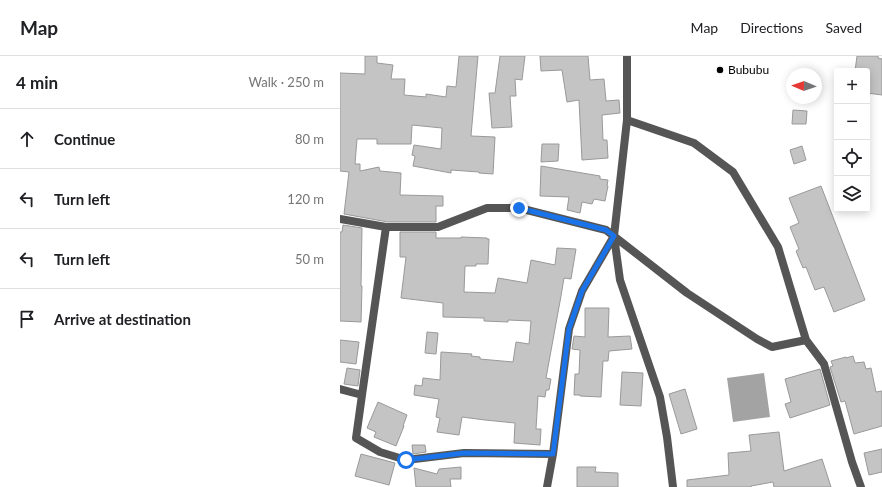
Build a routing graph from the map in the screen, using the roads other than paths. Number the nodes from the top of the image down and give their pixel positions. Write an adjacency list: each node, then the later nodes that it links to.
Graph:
1 (628, 56): 2 (street)
2 (627, 120): 5 (street); 6 (street)
3 (340, 219): 4 (street)
4 (386, 226): 5 (street); 8 (street)
5 (614, 236): 6 (street); 9 (street); 11 (street)
6 (806, 340): 12 (street)
7 (340, 389): 8 (street)
8 (362, 395): 9 (street)
9 (553, 454): 10 (street)
10 (547, 487)
11 (673, 487)
12 (861, 487)

